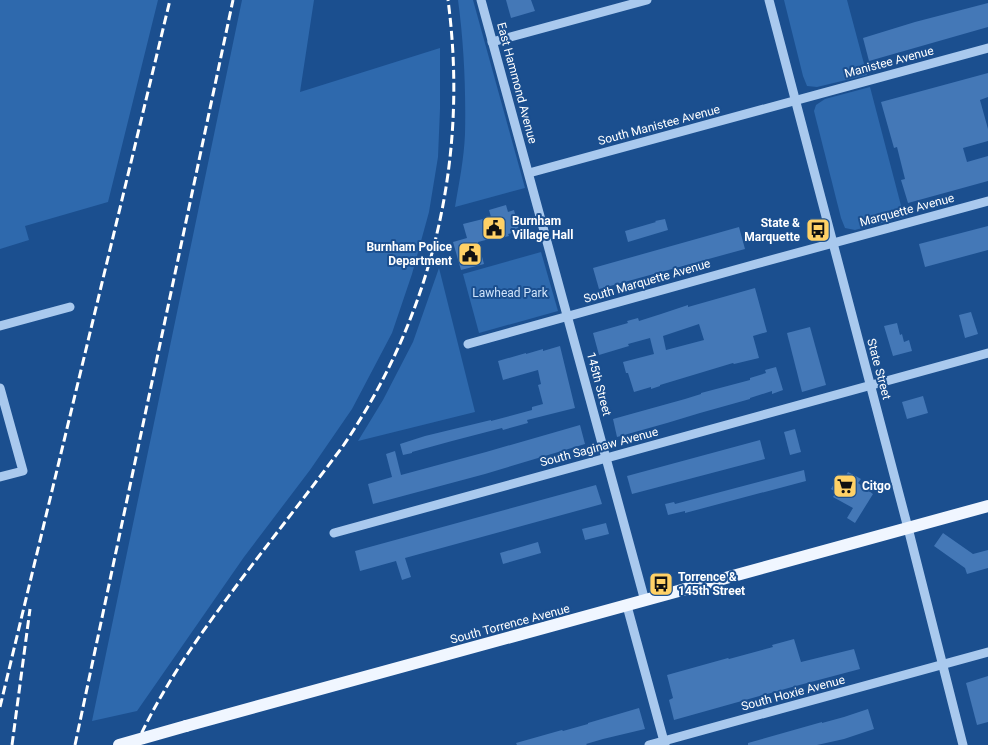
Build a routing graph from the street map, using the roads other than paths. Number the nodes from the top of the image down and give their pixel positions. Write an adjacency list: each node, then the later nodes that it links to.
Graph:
1 (481, 0): 5 (street, East Hammond Avenue)
2 (647, 0): 4 (street)
3 (769, 0): 7 (street, State Street)
4 (628, 2): 5 (street)
5 (492, 42): 8 (street, East Hammond Avenue)
6 (988, 48): 7 (street, Manistee Avenue)
7 (796, 100): 8 (street, South Manistee Avenue); 10 (street, State Street)
8 (528, 174): 12 (street, 145th Street)
9 (988, 201): 10 (street, Marquette Avenue)
10 (833, 243): 12 (street, South Marquette Avenue); 16 (street, State Street)
11 (70, 307): 13 (street)
12 (568, 316): 14 (street, South Marquette Avenue); 18 (street, 145th Street)
13 (0, 326)
14 (468, 344)
15 (988, 354): 16 (street, South Saginaw Avenue)
16 (871, 386): 18 (street, South Saginaw Avenue); 21 (street, State Street)
17 (0, 388): 19 (street)
18 (606, 458): 22 (street, South Saginaw Avenue); 23 (street, 145th Street)
19 (0, 477)
20 (988, 506): 21 (main road, South Torrence Avenue)
21 (908, 528): 23 (main road, South Torrence Avenue); 26 (street, State Street)
22 (334, 533)
23 (645, 601): 24 (main road, South Torrence Avenue)
24 (628, 606): 27 (street); 28 (main road, South Torrence Avenue, bridge)
25 (988, 652): 26 (street, South Hoxie Avenue)
26 (943, 665): 27 (street, South Hoxie Avenue); 30 (street, State Street)
27 (665, 743): 29 (street, South Hoxie Avenue)
28 (119, 745)
29 (649, 745)
30 (963, 745)

